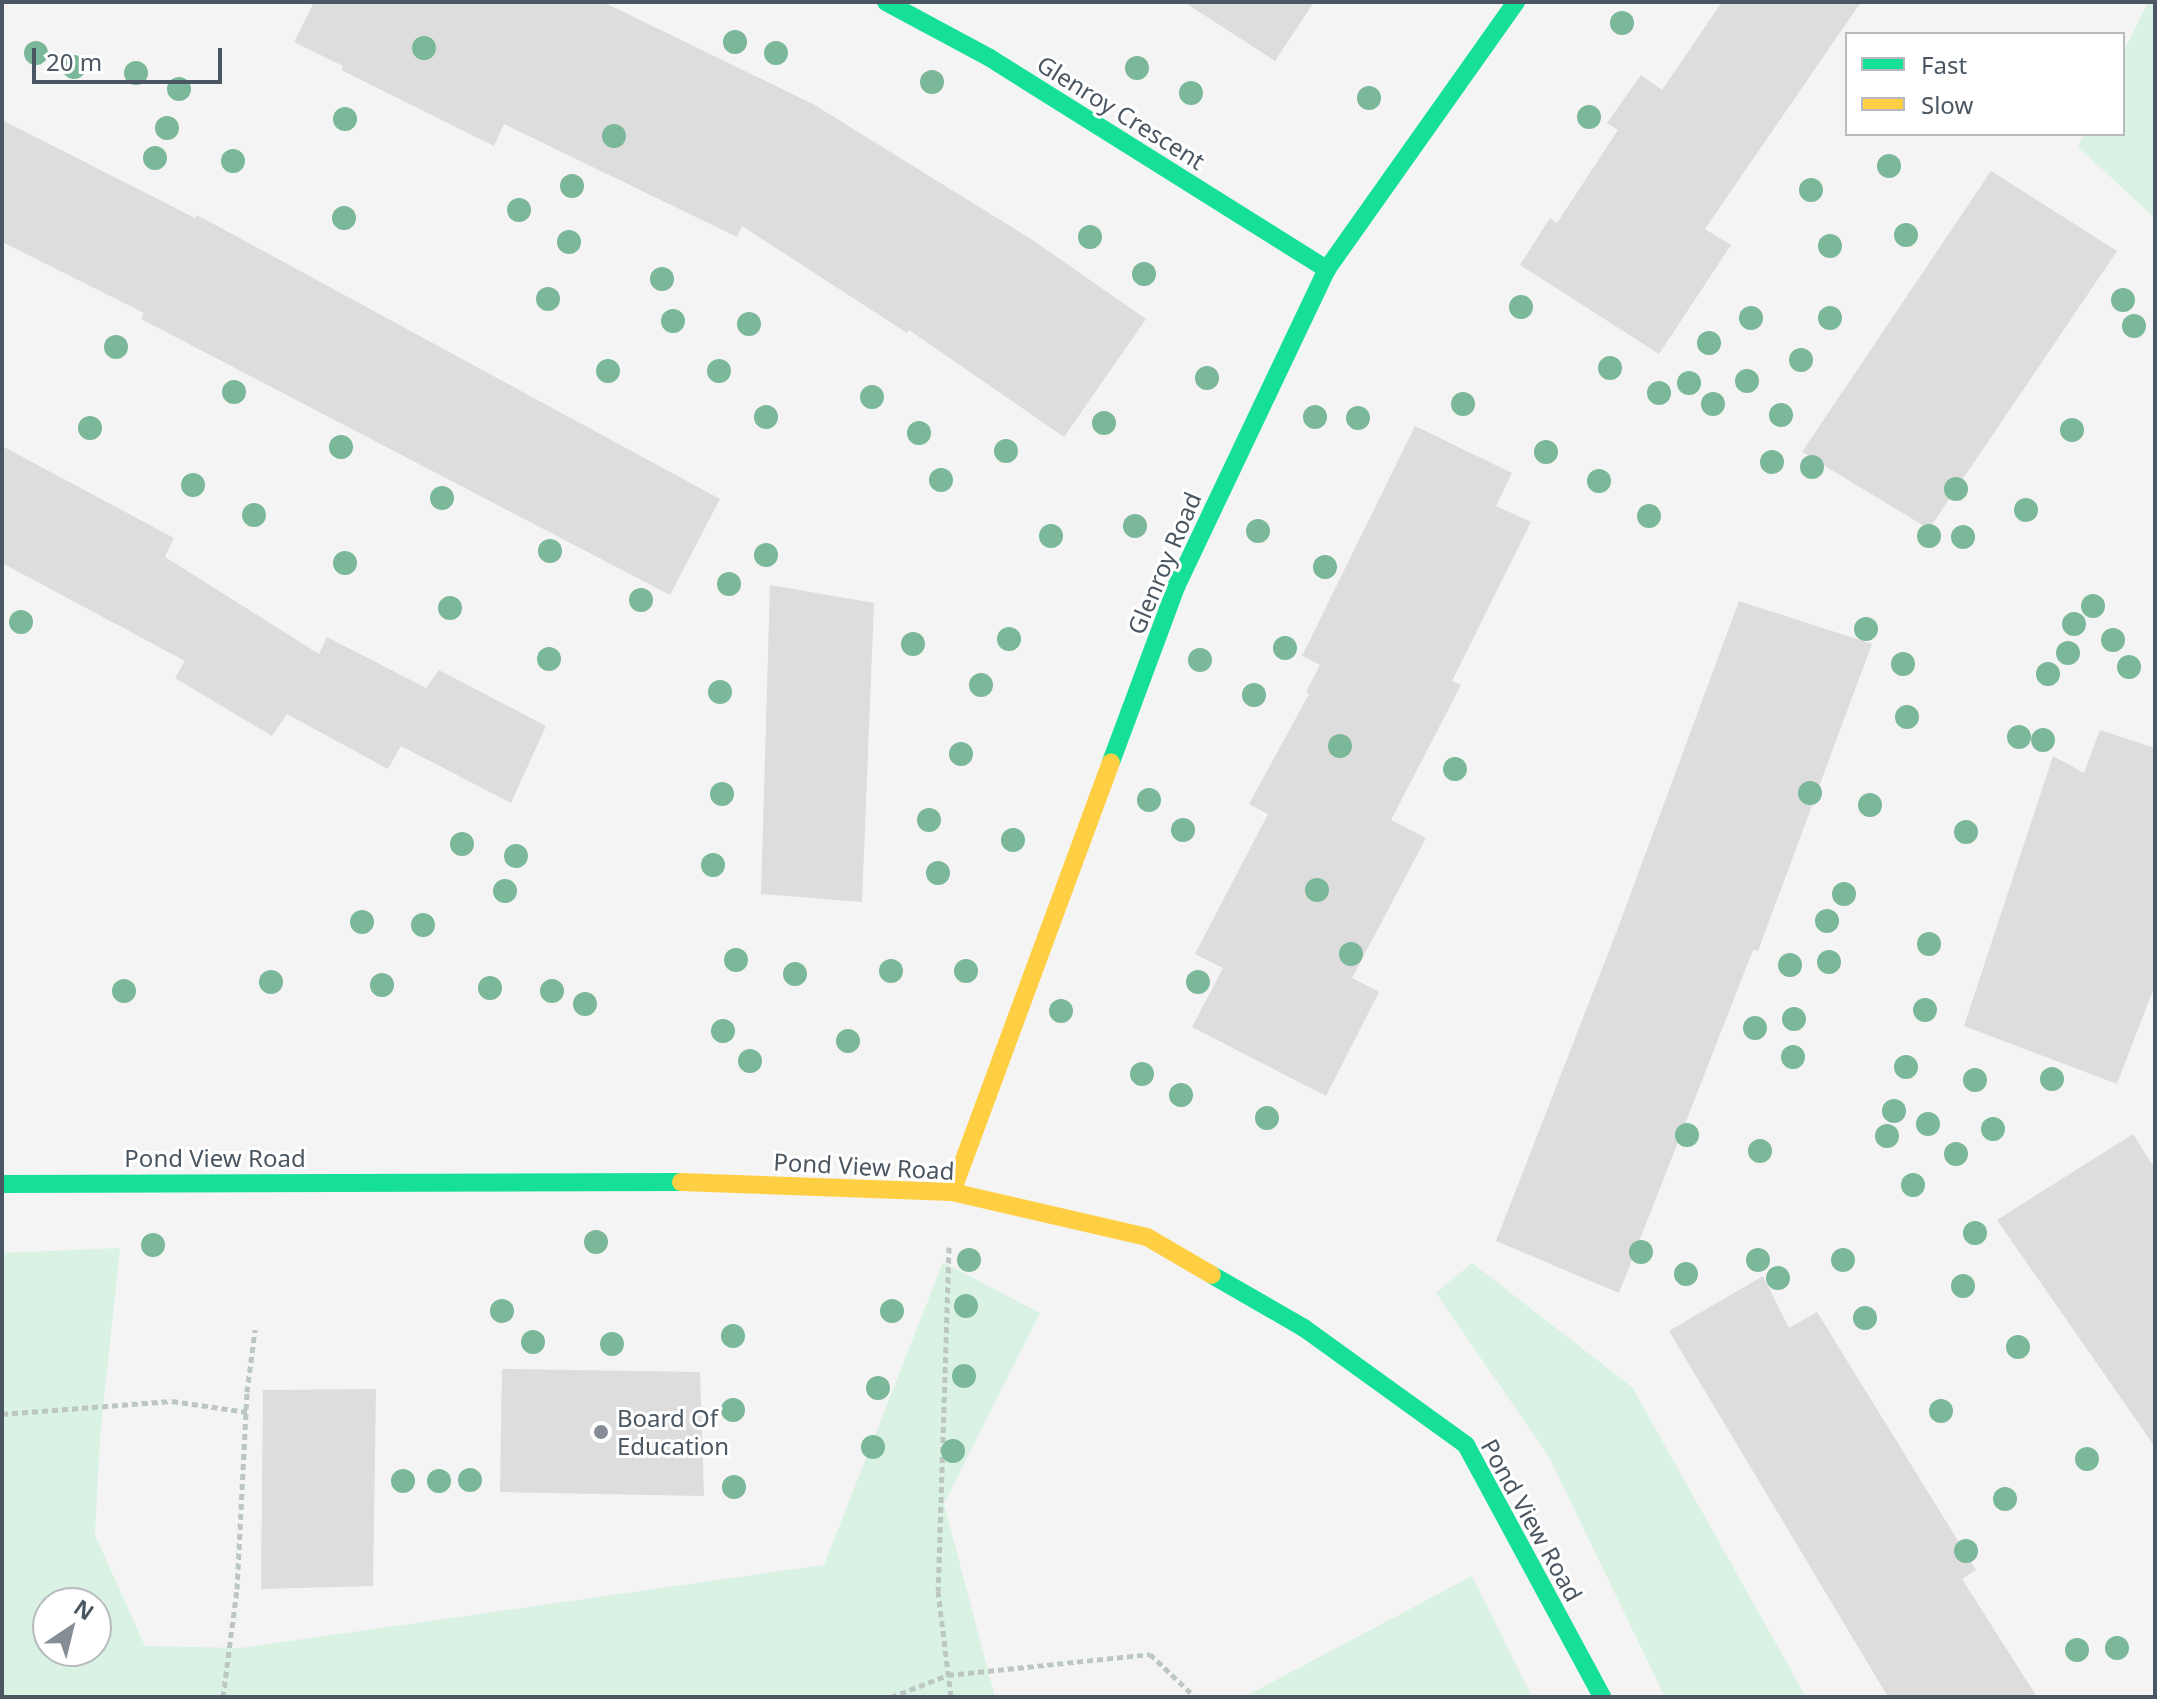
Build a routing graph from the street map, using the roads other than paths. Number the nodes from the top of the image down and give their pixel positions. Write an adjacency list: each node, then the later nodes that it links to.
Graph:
1 (886, 2): 3 (street, Glenroy Crescent)
2 (1516, 2): 3 (street, Glenroy Road)
3 (1327, 269): 5 (street, Glenroy Road)
4 (2, 1184): 5 (street, Pond View Road)
5 (952, 1192): 6 (street, Pond View Road)
6 (1602, 1697)

